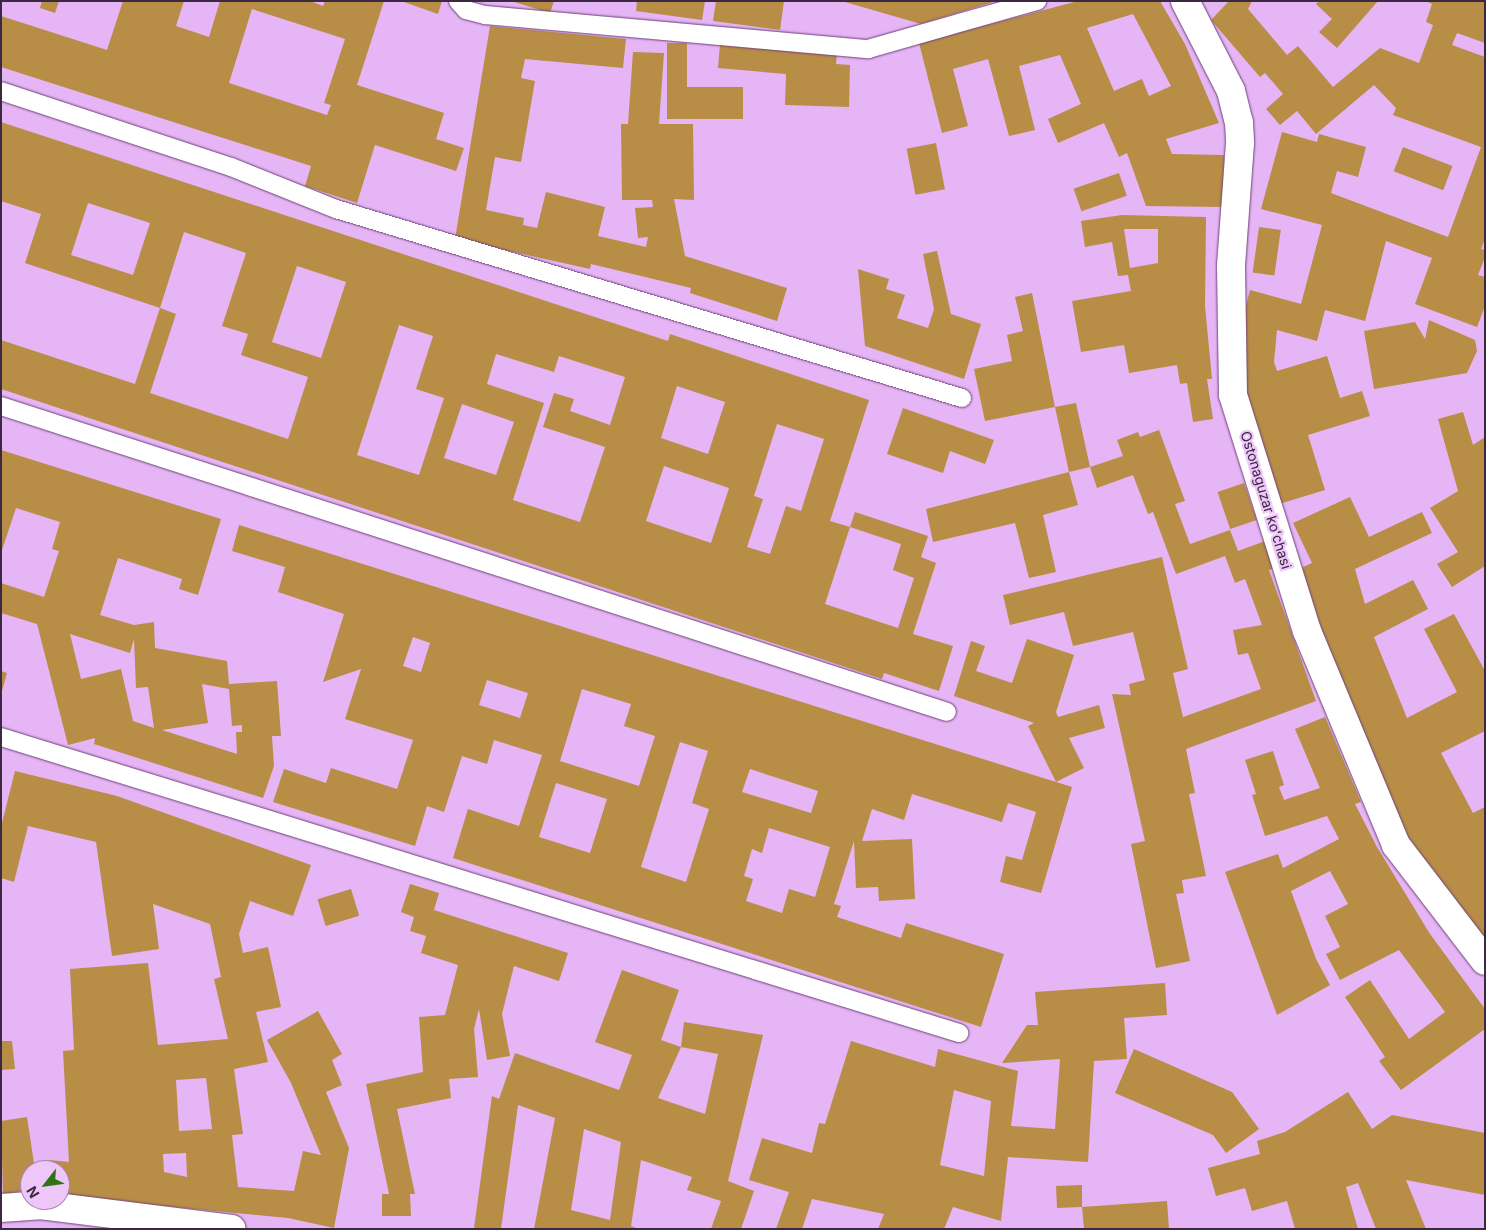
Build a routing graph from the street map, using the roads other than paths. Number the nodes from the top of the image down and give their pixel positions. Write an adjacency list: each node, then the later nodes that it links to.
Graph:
1 (458, 1): 2 (lane)
2 (1037, 1)
3 (1185, 1): 9 (street, Ostonaguzar koʻchasi)
4 (1, 91): 5 (lane)
5 (962, 398)
6 (1, 406): 7 (lane)
7 (947, 712)
8 (1, 737): 10 (lane)
9 (1485, 961)
10 (959, 1033)
11 (1, 1208): 12 (street)
12 (232, 1229)

